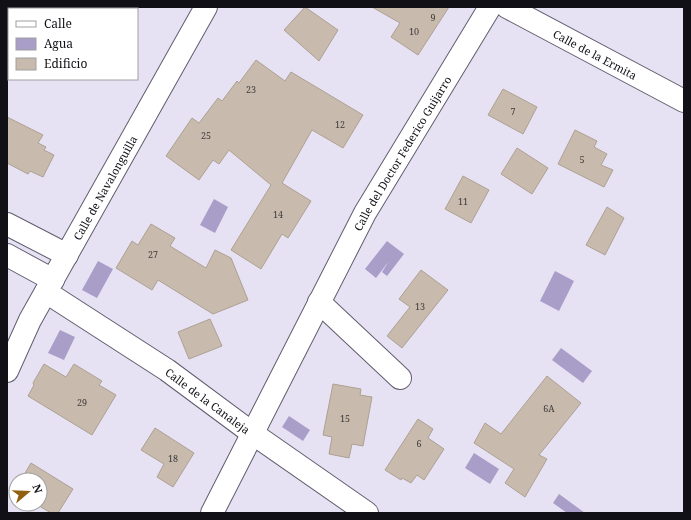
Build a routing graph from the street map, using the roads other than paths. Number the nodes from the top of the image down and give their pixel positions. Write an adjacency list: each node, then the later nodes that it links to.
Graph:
1 (206, 7): 7 (street, Calle de Navalonguilla)
2 (490, 7): 9 (street, Calle del Doctor Federico Guijarro)
3 (507, 7): 4 (street, Calle de la Ermita)
4 (684, 101)
5 (7, 224): 7 (street)
6 (7, 255): 8 (street, Calle de la Canaleja)
7 (67, 255): 8 (street, Calle de Navalonguilla)
8 (49, 286): 10 (street, Calle de Navalonguilla); 12 (street, Calle de la Canaleja)
9 (319, 302): 11 (street); 12 (street, Calle del Doctor Federico Guijarro)
10 (7, 371)
11 (400, 378)
12 (252, 433): 13 (street, Calle del Doctor Federico Guijarro); 14 (street, Calle de la Canaleja)
13 (212, 513)
14 (367, 513)

